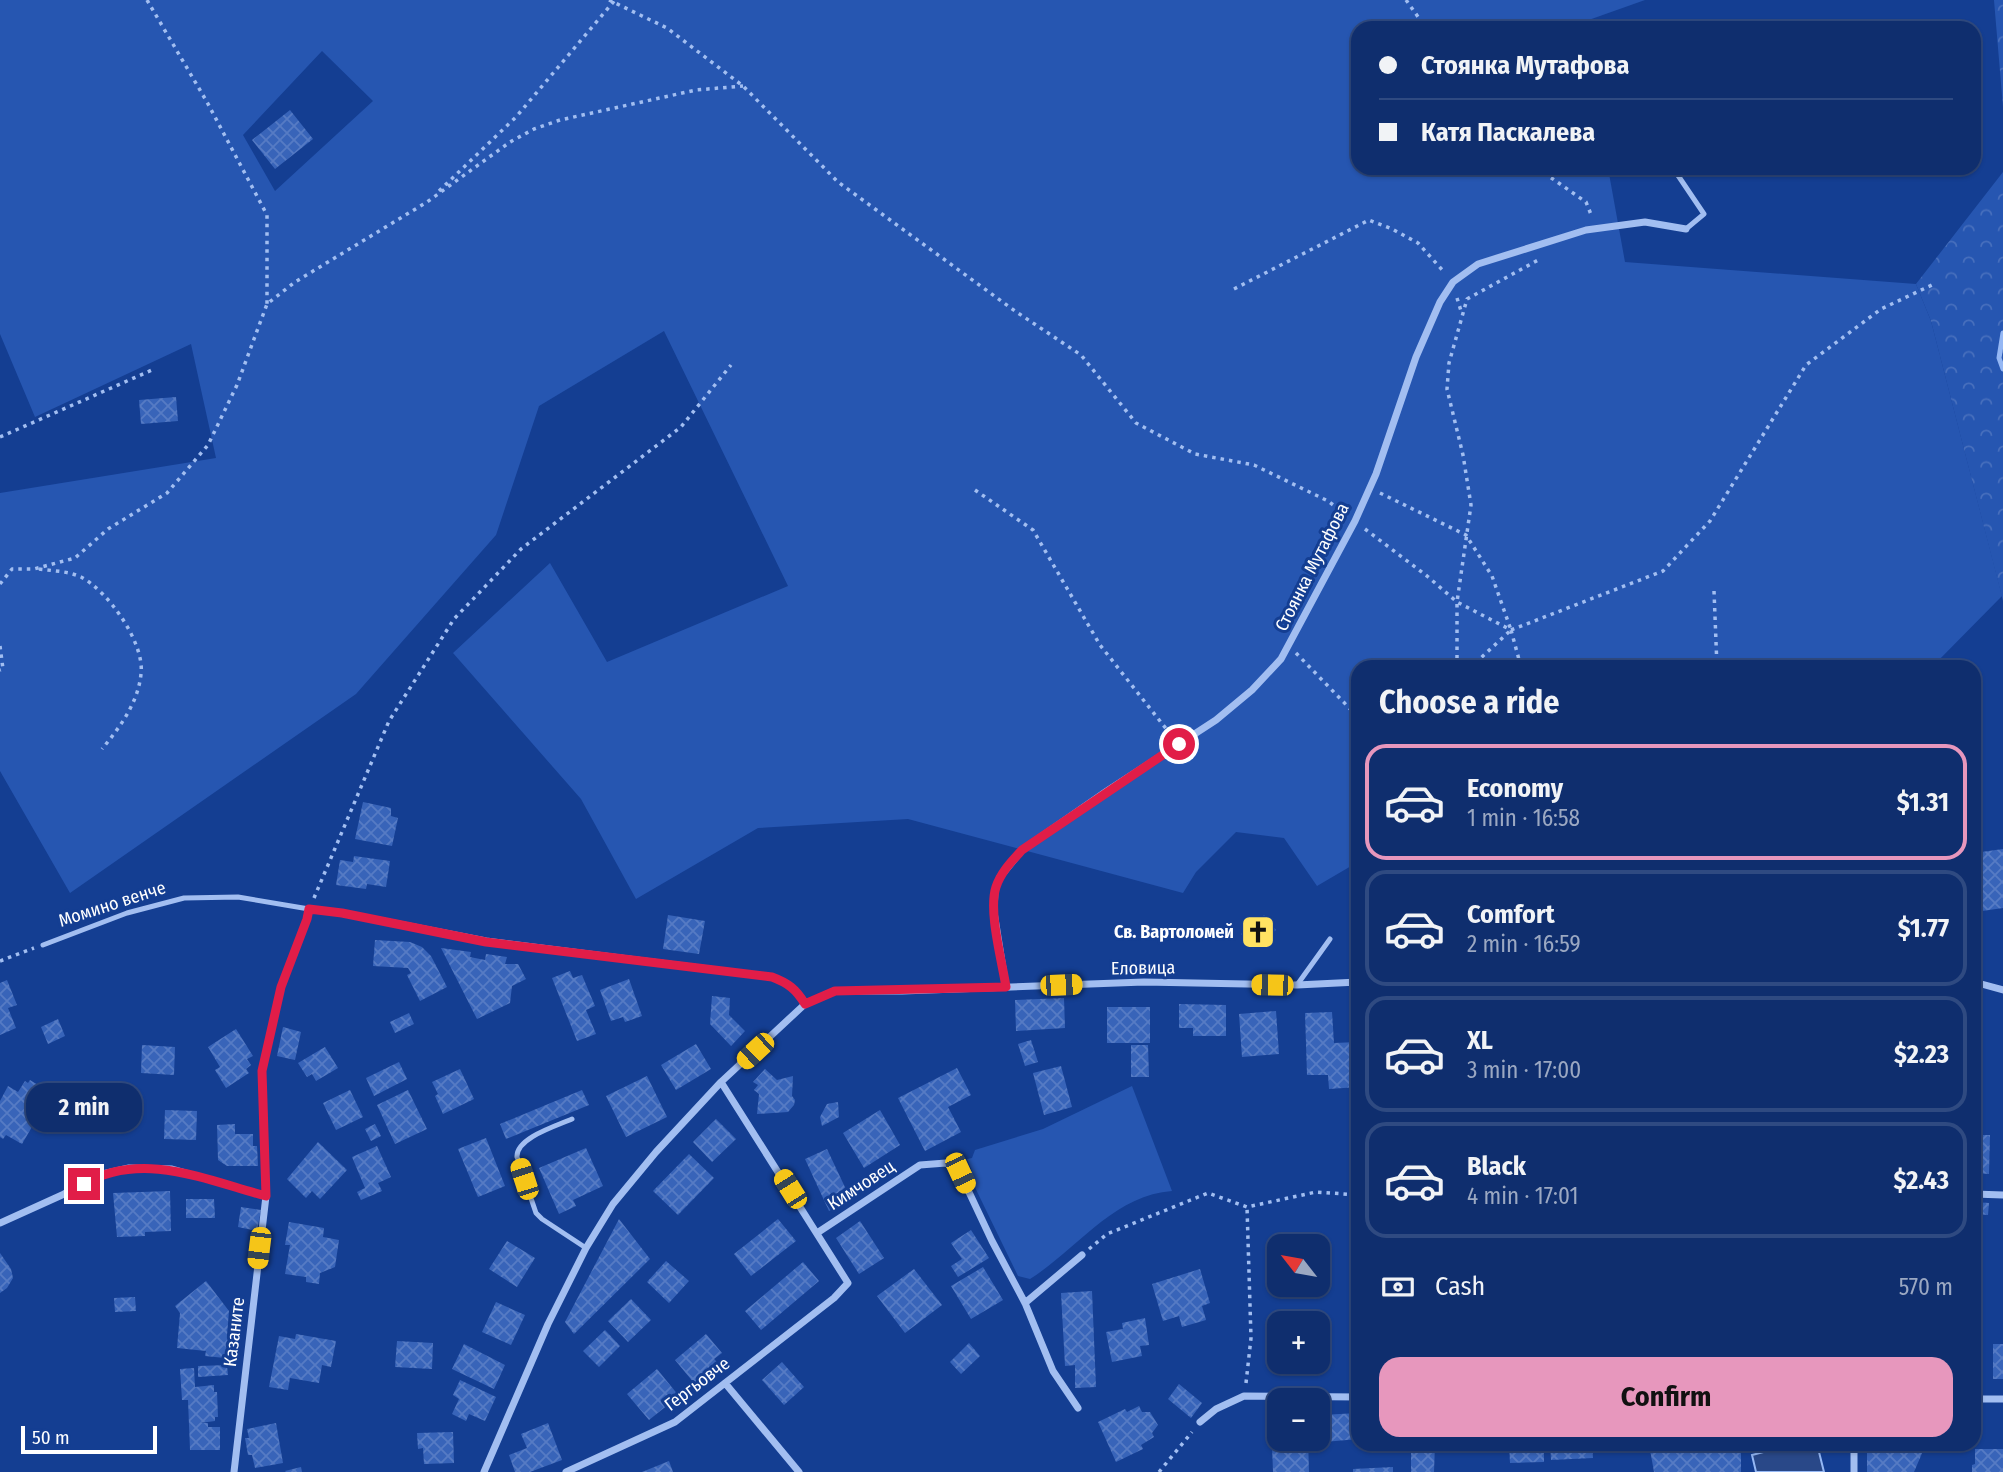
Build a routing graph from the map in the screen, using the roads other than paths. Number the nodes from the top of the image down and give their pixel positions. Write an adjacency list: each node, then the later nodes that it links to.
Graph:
1 (1678, 175): 2 (lane)
2 (1686, 229): 9 (street, Стоянка Мутафова)
3 (309, 909): 5 (lane, Момино венче); 11 (street, Момино венче); 16 (street, Казаните)
4 (1330, 940): 8 (lane)
5 (43, 945)
6 (1351, 982): 8 (street, Еловица)
7 (1981, 984): 10 (street)
8 (1297, 985): 9 (street, Еловица)
9 (1006, 987): 11 (street, Еловица)
10 (2003, 990)
11 (805, 1004): 12 (street)
12 (721, 1082): 18 (street, Кимчовец); 19 (street)
13 (572, 1119): 19 (lane)
14 (1981, 1194): 15 (street)
15 (2003, 1195)
16 (266, 1196): 17 (street); 29 (street, Казаните)
17 (0, 1223)
18 (817, 1233): 21 (street, Кимчовец); 22 (street, Гергьовче)
19 (586, 1248): 30 (street)
20 (1082, 1255): 21 (street)
21 (1025, 1303): 26 (street, Кимчовец)
22 (725, 1383): 31 (street, Гергьовче); 32 (street)
23 (1351, 1397): 27 (street)
24 (1981, 1399): 25 (street)
25 (2003, 1399)
26 (1079, 1408)
27 (1200, 1422)
28 (1854, 1451): 33 (street)
29 (234, 1472)
30 (484, 1472)
31 (566, 1472)
32 (799, 1472)
33 (1854, 1472)

